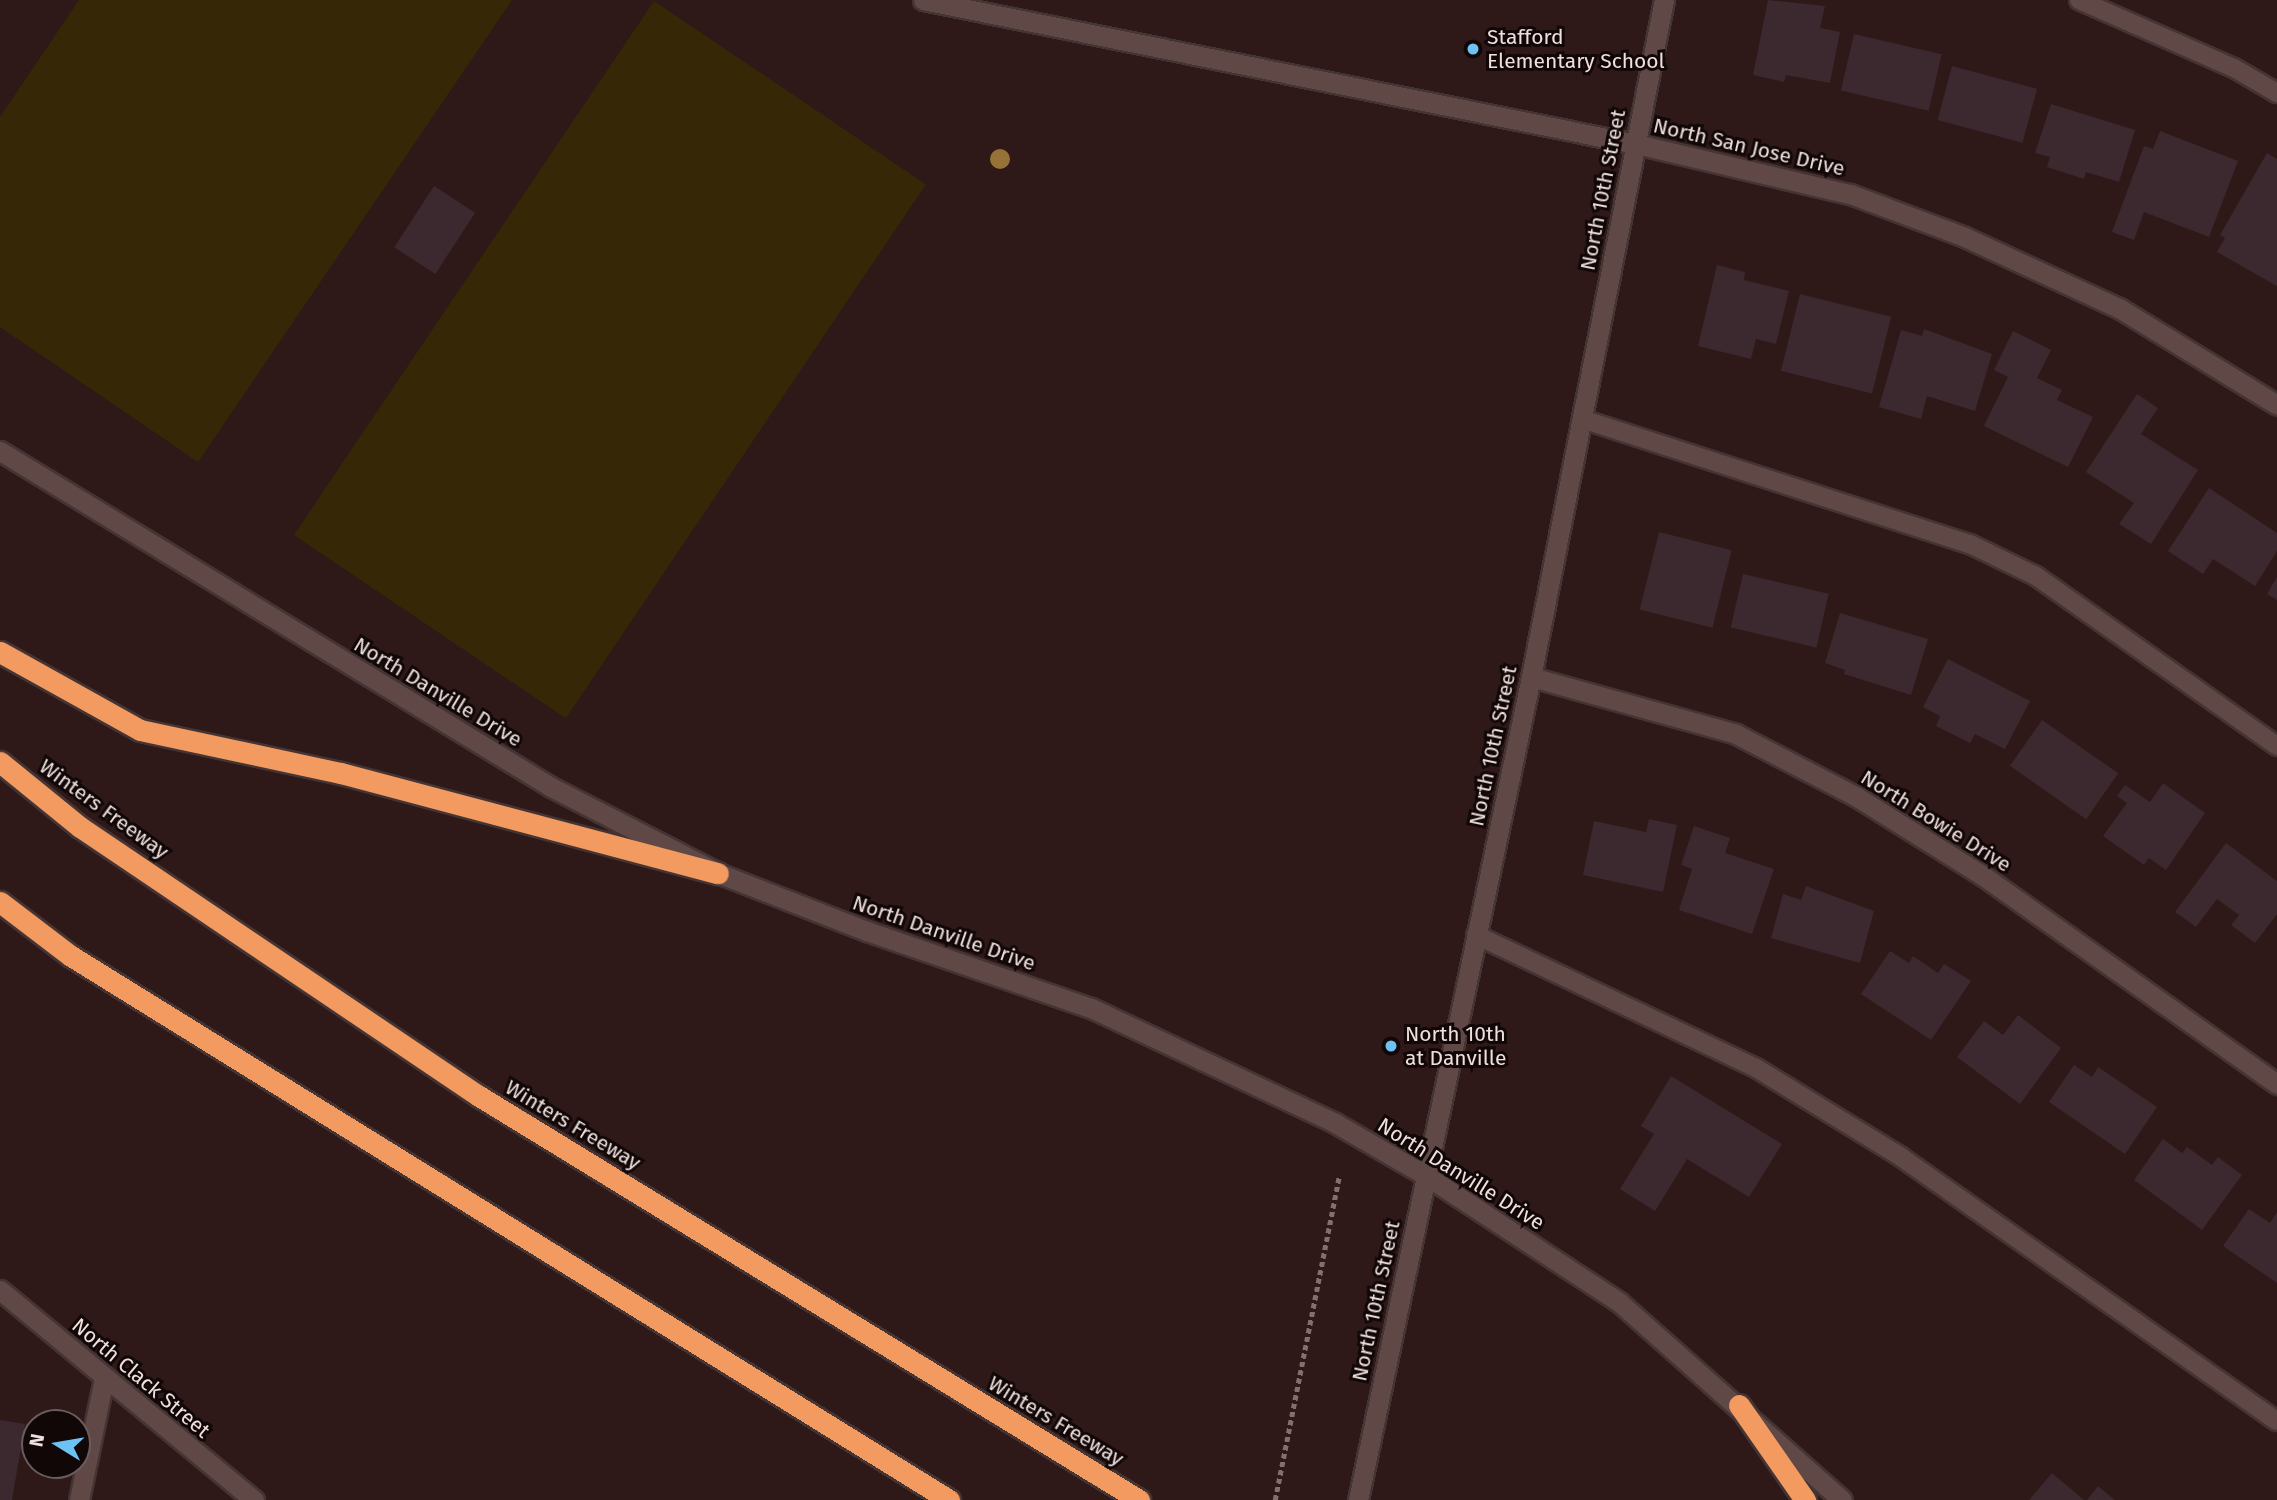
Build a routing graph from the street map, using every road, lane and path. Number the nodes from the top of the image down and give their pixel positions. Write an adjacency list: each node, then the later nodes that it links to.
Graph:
1 (923, 0): 5 (main road, North San Jose Drive)
2 (1664, 0): 5 (main road, North 10th Street)
3 (2079, 0): 4 (lane)
4 (2277, 93)
5 (1636, 144): 6 (main road, North San Jose Drive); 7 (main road, North 10th Street)
6 (2277, 405)
7 (1582, 419): 10 (main road, North 10th Street); 11 (lane)
8 (0, 451): 13 (main road, North Danville Drive)
9 (0, 652): 13 (highway)
10 (1531, 677): 15 (main road, North 10th Street); 16 (main road, North Bowie Drive)
11 (2277, 746)
12 (0, 762): 26 (highway, Winters Freeway)
13 (718, 873): 18 (main road, North Danville Drive)
14 (0, 902): 25 (highway)
15 (1476, 935): 18 (main road, North 10th Street); 22 (lane)
16 (2277, 1083)
17 (1339, 1175): 27 (path)
18 (1425, 1175): 21 (main road, North Danville Drive); 28 (main road, North 10th Street)
19 (0, 1290): 20 (main road, North Clack Street)
20 (104, 1378): 23 (main road); 24 (main road, North Clack Street)
21 (1739, 1405): 29 (highway); 30 (main road, North Danville Drive)
22 (2277, 1421)
23 (79, 1500)
24 (254, 1500)
25 (949, 1500)
26 (1139, 1500)
27 (1275, 1500)
28 (1358, 1500)
29 (1805, 1500)
30 (1842, 1500)

